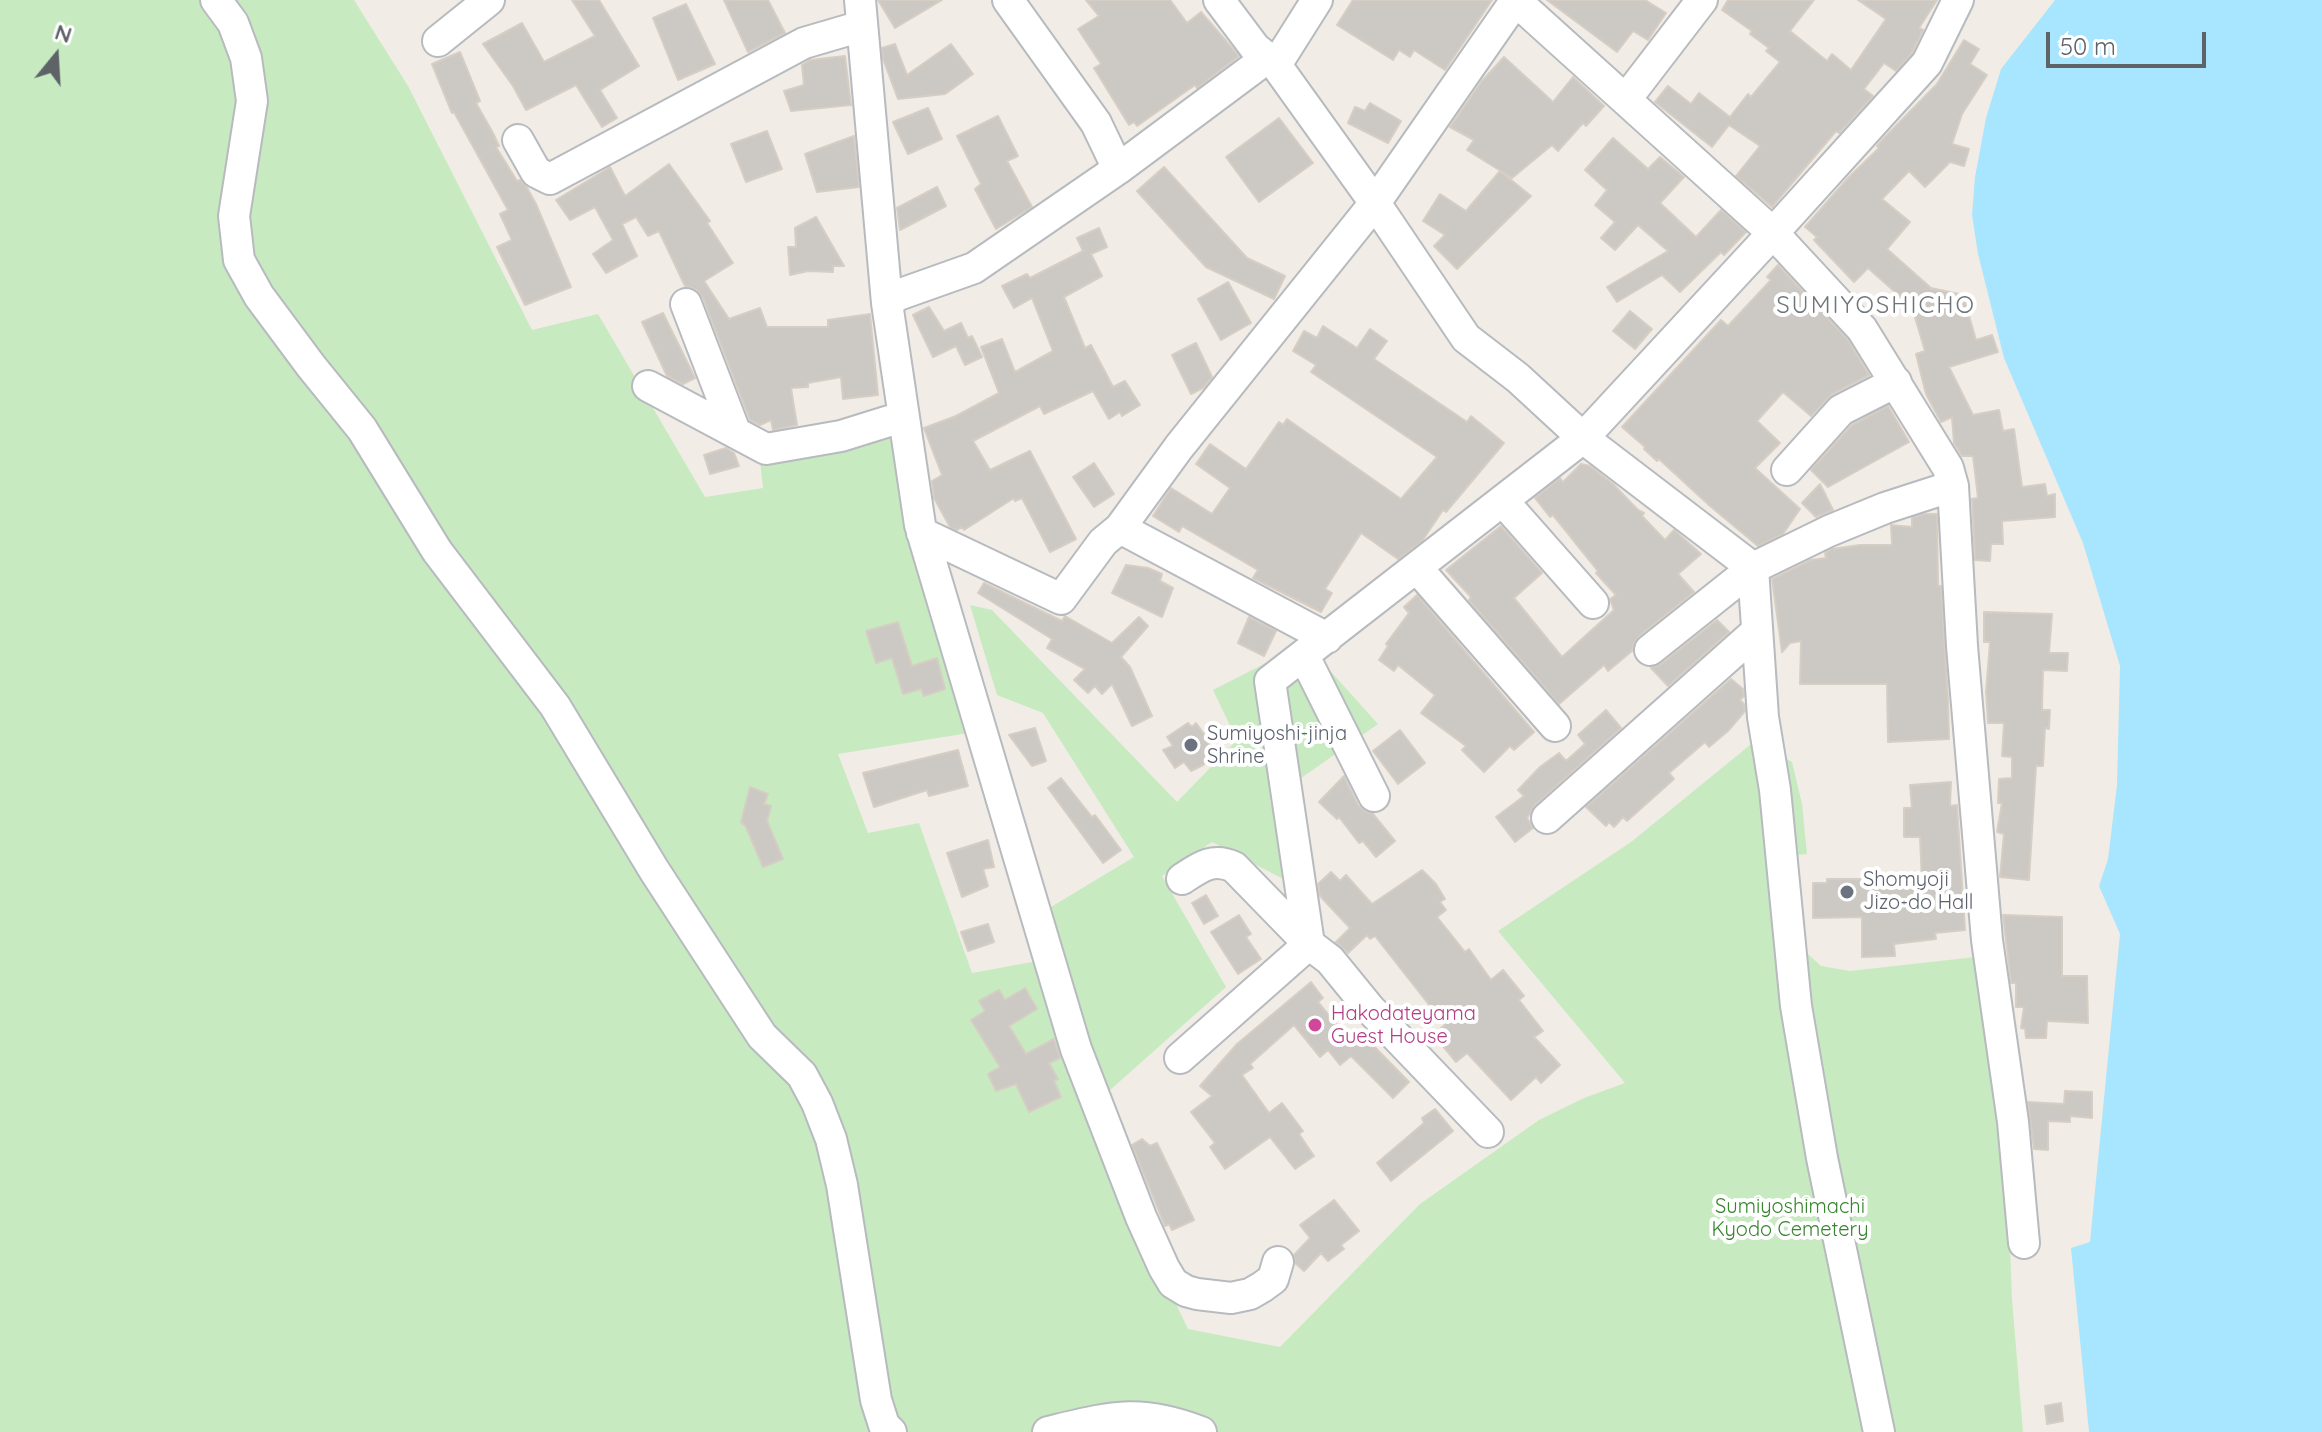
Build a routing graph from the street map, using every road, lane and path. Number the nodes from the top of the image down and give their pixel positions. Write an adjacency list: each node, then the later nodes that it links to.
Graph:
1 (216, 0): 44 (street)
2 (489, 0): 10 (street)
3 (1008, 0): 14 (street)
4 (1219, 0): 11 (street)
5 (1317, 0): 11 (street)
6 (1516, 0): 12 (street); 15 (street)
7 (1702, 0): 12 (street)
8 (1958, 0): 16 (street)
9 (861, 13): 13 (street); 17 (street)
10 (438, 41)
11 (1271, 62): 14 (street); 15 (street)
12 (1626, 99): 16 (street)
13 (518, 140)
14 (1118, 169): 17 (street)
15 (1375, 203): 23 (street); 27 (street)
16 (1773, 233): 19 (street); 23 (street)
17 (887, 303): 21 (street)
18 (686, 304): 22 (street)
19 (1896, 382): 24 (street); 25 (street)
20 (648, 386): 22 (street)
21 (902, 417): 22 (street); 28 (street)
22 (734, 429)
23 (1583, 438): 26 (street); 30 (street)
24 (1787, 470)
25 (1953, 486): 30 (street); 42 (street)
26 (1503, 501): 29 (street); 31 (street)
27 (1120, 528): 28 (street); 33 (street)
28 (922, 533): 43 (street)
29 (1417, 568): 33 (street); 35 (street)
30 (1753, 568): 32 (street); 34 (street)
31 (1593, 603)
32 (1756, 632): 37 (street); 47 (street)
33 (1316, 647): 36 (street); 39 (street)
34 (1650, 650)
35 (1555, 726)
36 (1374, 796)
37 (1547, 818)
38 (1182, 879): 39 (street)
39 (1309, 944): 40 (street); 41 (street)
40 (1180, 1058)
41 (1488, 1132)
42 (2024, 1243)
43 (1278, 1262)
44 (891, 1432)
45 (1048, 1432): 46 (street)
46 (1201, 1432)
47 (1879, 1432)

